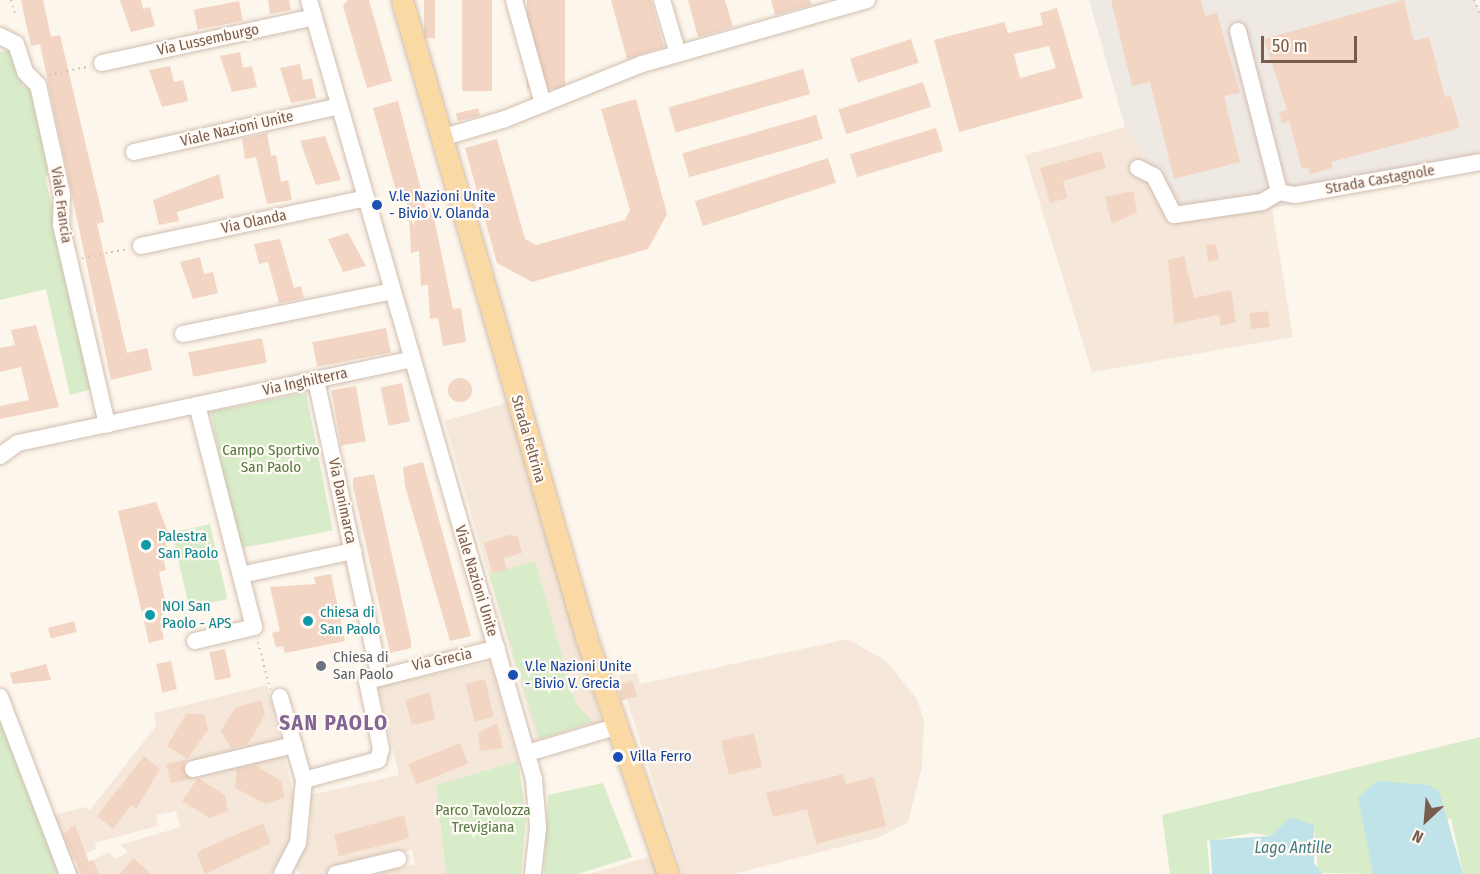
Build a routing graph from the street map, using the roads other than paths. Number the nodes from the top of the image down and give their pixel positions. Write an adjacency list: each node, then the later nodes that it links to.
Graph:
1 (309, 0): 7 (street, Viale Nazioni Unite)
2 (402, 0): 14 (main road, Strada Feltrina)
3 (514, 0): 12 (street)
4 (662, 0): 10 (street)
5 (867, 0): 6 (street)
6 (825, 6): 10 (street)
7 (314, 17): 11 (street, Via Lussemburgo); 13 (street, Viale Nazioni Unite)
8 (1238, 31): 18 (street)
9 (0, 36): 26 (street, Viale Francia)
10 (678, 54): 12 (street)
11 (102, 63)
12 (543, 104): 14 (street)
13 (339, 106): 15 (street, Viale Nazioni Unite); 19 (street, Viale Nazioni Unite)
14 (441, 138): 35 (main road, Strada Feltrina)
15 (134, 152)
16 (1480, 162): 18 (street, Strada Castagnole)
17 (1138, 168): 18 (street, Strada Castagnole)
18 (1279, 192)
19 (366, 198): 20 (street, Via Olanda); 21 (street, Viale Nazioni Unite)
20 (141, 246)
21 (392, 291): 22 (street); 23 (street, Viale Nazioni Unite)
22 (183, 334)
23 (412, 359): 24 (street, Via Inghilterra); 31 (street, Viale Nazioni Unite)
24 (319, 379): 25 (street, Via Inghilterra); 28 (street, Via Danimarca)
25 (197, 405): 26 (street, Via Inghilterra); 29 (street)
26 (107, 425): 27 (street, Via Inghilterra)
27 (0, 456)
28 (353, 552): 29 (street, Via Danimarca); 32 (street, Via Danimarca)
29 (241, 575): 30 (street)
30 (195, 641)
31 (497, 648): 32 (street, Via Grecia); 37 (street, Viale Nazioni Unite)
32 (379, 674): 39 (street)
33 (280, 697): 36 (street)
34 (0, 698): 41 (street)
35 (615, 727): 37 (street); 45 (main road, Strada Feltrina)
36 (294, 745): 38 (street); 39 (street)
37 (528, 753): 44 (street, Viale Nazioni Unite)
38 (193, 769)
39 (304, 780): 42 (street)
40 (398, 859): 43 (street)
41 (68, 874)
42 (283, 874)
43 (336, 874)
44 (532, 874)
45 (668, 874)

